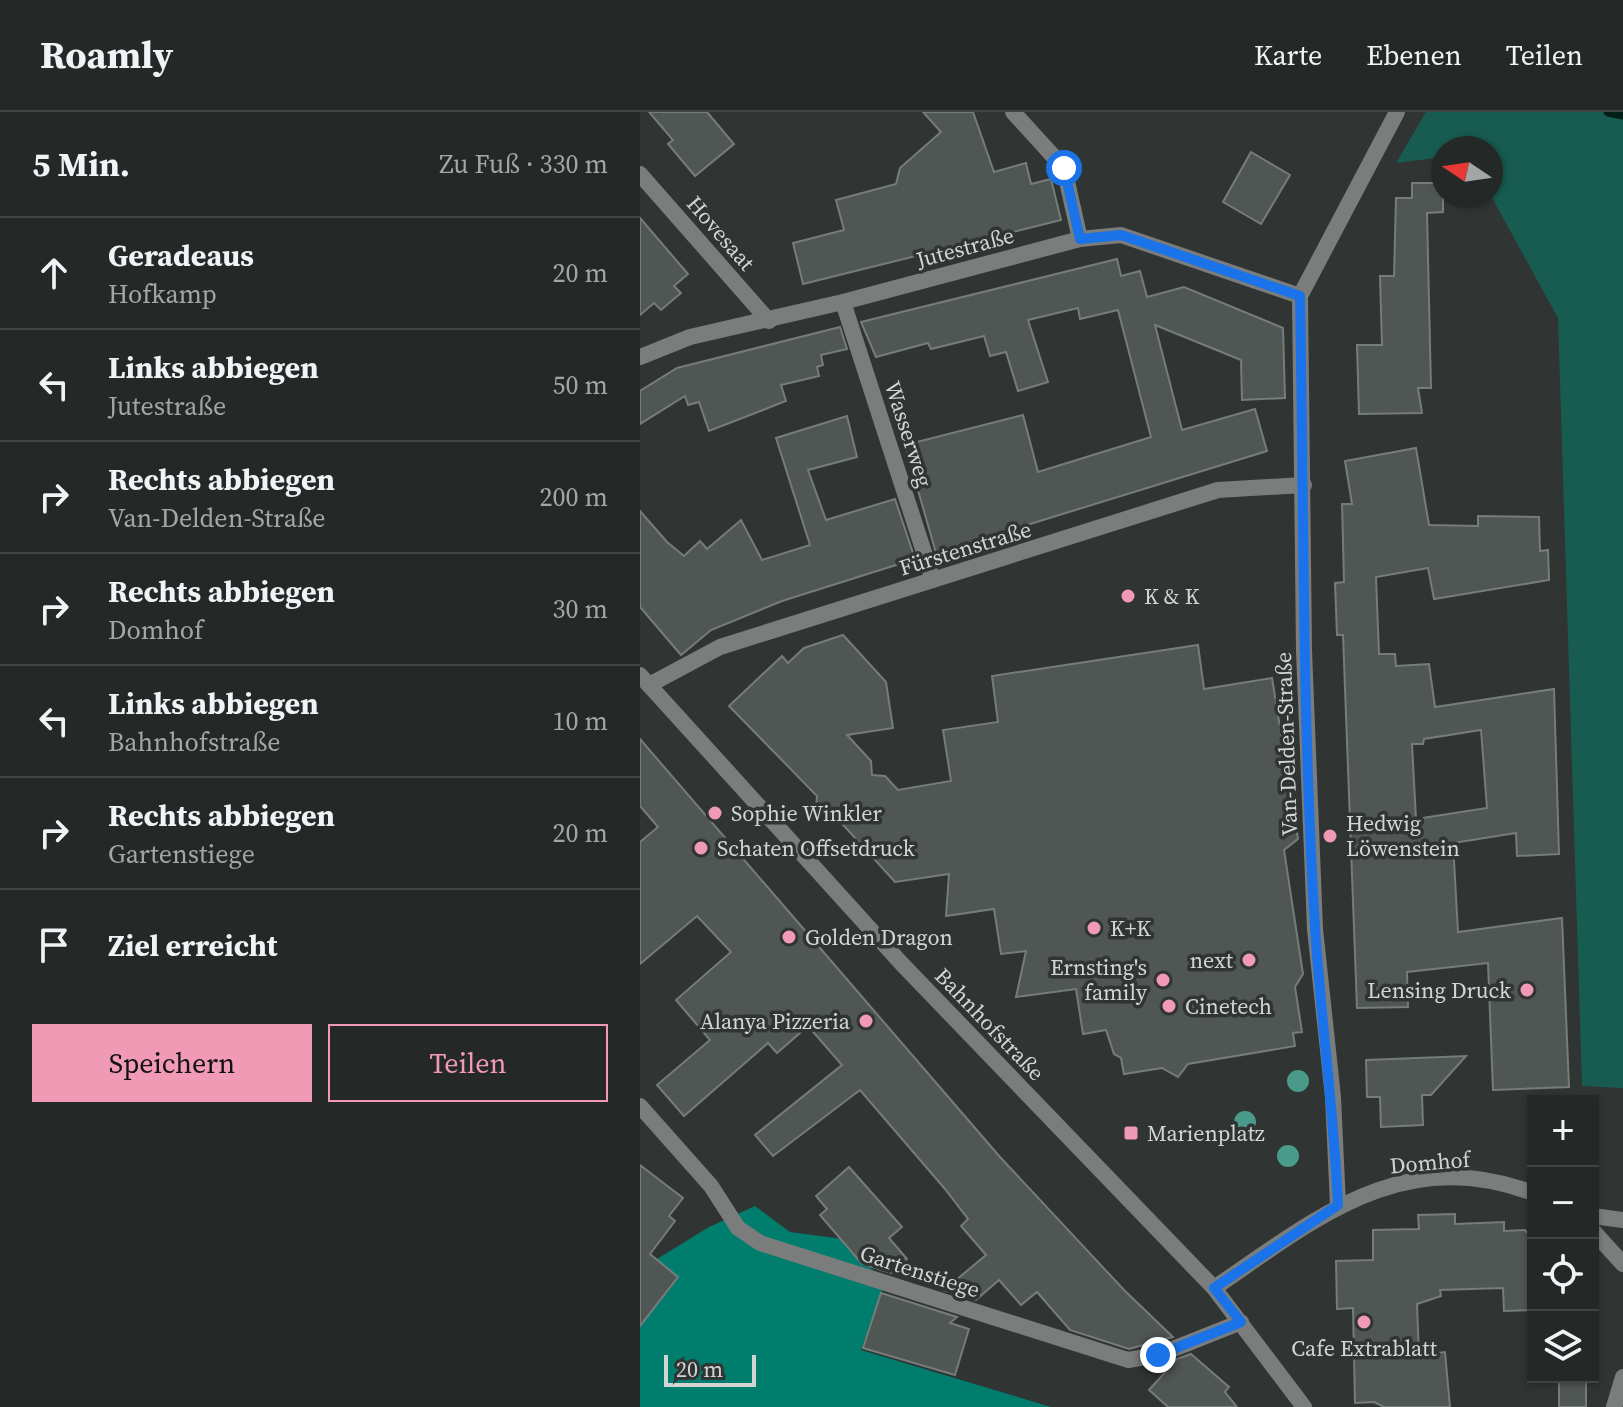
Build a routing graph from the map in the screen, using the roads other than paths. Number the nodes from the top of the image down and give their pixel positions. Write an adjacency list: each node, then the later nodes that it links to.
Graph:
1 (1013, 112): 4 (street)
2 (1397, 112): 5 (street, Van-Delden-Straße)
3 (640, 174): 7 (street, Hovesaat)
4 (1080, 239): 5 (street, Jutestraße); 6 (street, Jutestraße)
5 (1300, 296): 9 (street, Van-Delden-Straße)
6 (843, 302): 7 (street, Jutestraße); 10 (street, Wasserweg)
7 (769, 321): 8 (street, Jutestraße)
8 (640, 357)
9 (1304, 485): 10 (street, Fürstenstraße); 14 (street, Van-Delden-Straße)
10 (933, 580): 11 (street, Fürstenstraße)
11 (644, 680): 19 (street, Bahnhofstraße)
12 (640, 1106): 20 (street, Gartenstiege)
13 (1527, 1192): 14 (street, Domhof)
14 (1338, 1205): 19 (street, Domhof)
15 (1599, 1217): 16 (street)
16 (1623, 1220)
17 (1599, 1238): 18 (street)
18 (1623, 1264)
19 (1214, 1288): 20 (street, Bahnhofstraße)
20 (1241, 1322): 22 (street, Bahnhofstraße)
21 (1623, 1377): 23 (street)
22 (1304, 1407)
23 (1614, 1407)

